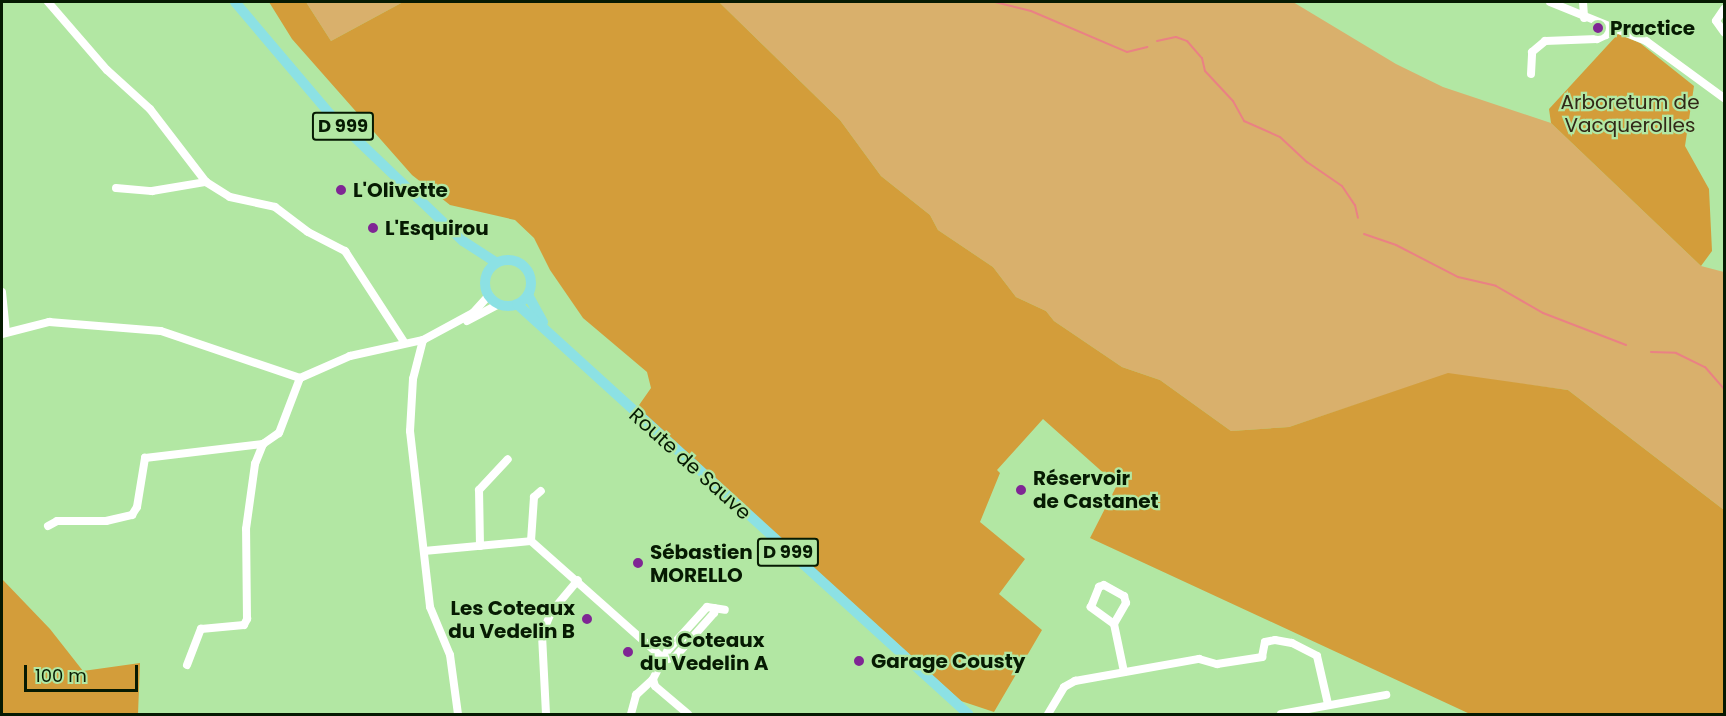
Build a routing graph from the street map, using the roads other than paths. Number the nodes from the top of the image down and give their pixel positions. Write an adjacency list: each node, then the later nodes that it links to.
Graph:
1 (48, 2): 11 (street)
2 (235, 2): 13 (main road, D 999)
3 (1550, 2): 6 (street)
4 (1583, 2): 6 (street)
5 (1725, 9): 8 (street)
6 (1584, 18): 7 (street)
7 (1610, 27): 9 (street); 10 (street)
8 (1725, 32)
9 (1531, 74)
10 (1725, 98)
11 (206, 182): 12 (street); 25 (street)
12 (116, 188)
13 (463, 241): 14 (main road, D 999); 15 (main road, D 999)
14 (497, 263): 15 (main road); 18 (main road)
15 (486, 278): 17 (main road)
16 (2, 292): 23 (street)
17 (489, 295): 19 (main road); 21 (street)
18 (528, 295): 20 (main road); 22 (main road, Route de Sauve / D 999)
19 (500, 304): 20 (main road); 21 (street)
20 (517, 304): 22 (main road, Route de Sauve / D 999)
21 (448, 326): 24 (street)
22 (548, 330): 47 (main road, Route de Sauve / D 999)
23 (4, 333): 26 (street)
24 (423, 340): 25 (street); 33 (street)
25 (404, 342): 26 (street)
26 (300, 378): 27 (street)
27 (263, 444): 30 (street); 38 (street)
28 (508, 459): 32 (street)
29 (541, 490): 31 (street)
30 (48, 526)
31 (531, 541): 32 (street); 34 (street)
32 (480, 546): 33 (street)
33 (424, 551): 43 (street)
34 (578, 580): 37 (street); 44 (street)
35 (725, 610): 37 (street)
36 (1114, 624): 36 (street); 39 (street)
37 (665, 660): 40 (street)
38 (187, 665)
39 (1124, 672): 42 (street); 48 (street)
40 (653, 679): 45 (street); 46 (street)
41 (1386, 695): 42 (street)
42 (1328, 704): 49 (street)
43 (458, 714)
44 (546, 714)
45 (631, 714)
46 (688, 714)
47 (968, 714)
48 (1048, 714)
49 (1281, 714)

